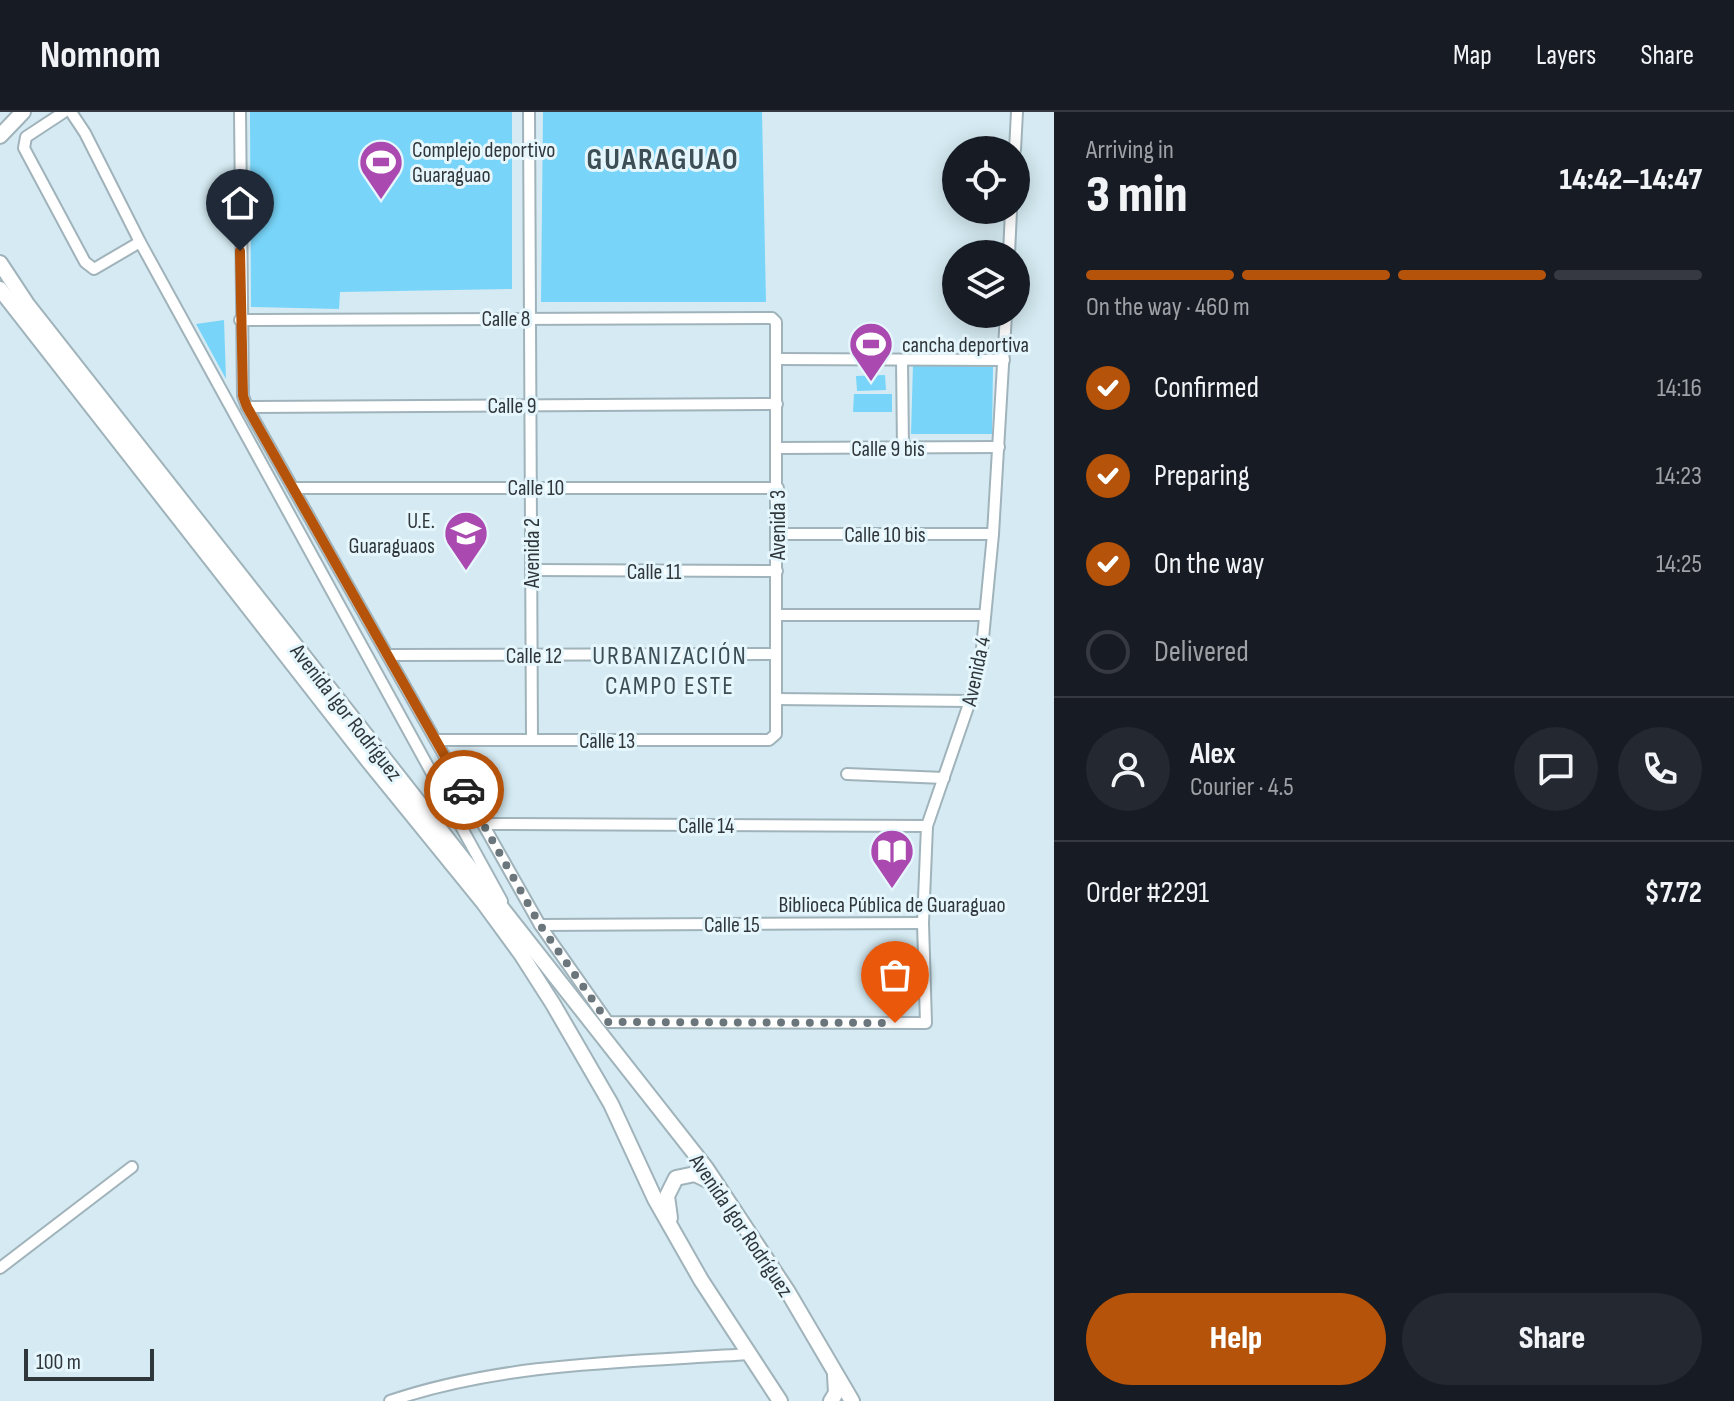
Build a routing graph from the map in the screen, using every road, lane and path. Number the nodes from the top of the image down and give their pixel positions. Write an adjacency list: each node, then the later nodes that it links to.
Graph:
1 (23, 112): 7 (highway)
2 (64, 112): 9 (street)
3 (71, 112): 9 (street)
4 (240, 112): 14 (street)
5 (529, 112): 12 (street)
6 (1017, 112): 8 (street)
7 (0, 136)
8 (1016, 136)
9 (140, 242): 48 (street)
10 (0, 263): 48 (highway, Avenida Igor Rodríguez)
11 (0, 289): 51 (highway, Avenida Igor Rodríguez)
12 (530, 318): 13 (street, Calle 8); 14 (street, Calle 8); 20 (street, Avenida 2)
13 (772, 318): 16 (street, Avenida 3)
14 (240, 320): 21 (street)
15 (1005, 328): 18 (street, Avenida 4)
16 (777, 359): 17 (street); 19 (street, Avenida 3)
17 (902, 360): 18 (street); 24 (street)
18 (1004, 360): 22 (street, Avenida 4)
19 (777, 404): 20 (street, Calle 9); 23 (street, Avenida 3)
20 (531, 405): 21 (street, Calle 9); 25 (street, Avenida 2)
21 (247, 407): 26 (street)
22 (999, 447): 24 (street, Calle 9 bis); 29 (street, Avenida 4)
23 (777, 448): 24 (street, Calle 9 bis); 27 (street, Avenida 3)
24 (903, 448)
25 (531, 487): 26 (street, Calle 10); 27 (street, Calle 10); 30 (street, Avenida 2)
26 (294, 488): 35 (street)
27 (778, 488): 28 (street, Avenida 3)
28 (778, 534): 29 (street, Calle 10 bis); 31 (street, Avenida 3)
29 (993, 534): 33 (street, Avenida 4)
30 (531, 570): 31 (street, Calle 11); 36 (street, Avenida 2)
31 (777, 571): 32 (street, Avenida 3)
32 (777, 615): 33 (street); 34 (street, Avenida 3)
33 (985, 615): 38 (street, Avenida 4)
34 (776, 654): 36 (street, Calle 12); 37 (street, Avenida 3)
35 (388, 655): 36 (street, Calle 12); 40 (street)
36 (531, 655): 41 (street, Avenida 2)
37 (776, 699): 38 (street); 39 (street, Avenida 3)
38 (970, 701): 43 (street, Avenida 4)
39 (776, 734): 41 (street, Calle 13)
40 (436, 740): 41 (street, Calle 13); 44 (street)
41 (532, 740)
42 (847, 774): 43 (street)
43 (944, 778): 45 (street, Avenida 4)
44 (484, 824): 45 (street, Calle 14); 47 (street)
45 (927, 826): 46 (street, Avenida 4)
46 (923, 923): 47 (street, Calle 15); 47 (street, Avenida 4)
47 (540, 925)
48 (517, 927): 50 (highway, Avenida Igor Rodríguez)
49 (132, 1167): 52 (street)
50 (718, 1185): 51 (highway); 55 (highway, Avenida Igor Rodríguez)
51 (674, 1232): 53 (highway, Avenida Igor Rodríguez)
52 (0, 1268)
53 (739, 1338): 54 (highway, Avenida Igor Rodríguez); 58 (highway)
54 (750, 1354): 56 (street); 57 (highway, Avenida Igor Rodríguez)
55 (834, 1367): 59 (highway); 60 (highway, Avenida Igor Rodríguez)
56 (390, 1401)
57 (780, 1401)
58 (793, 1401)
59 (831, 1401)
60 (852, 1401)

